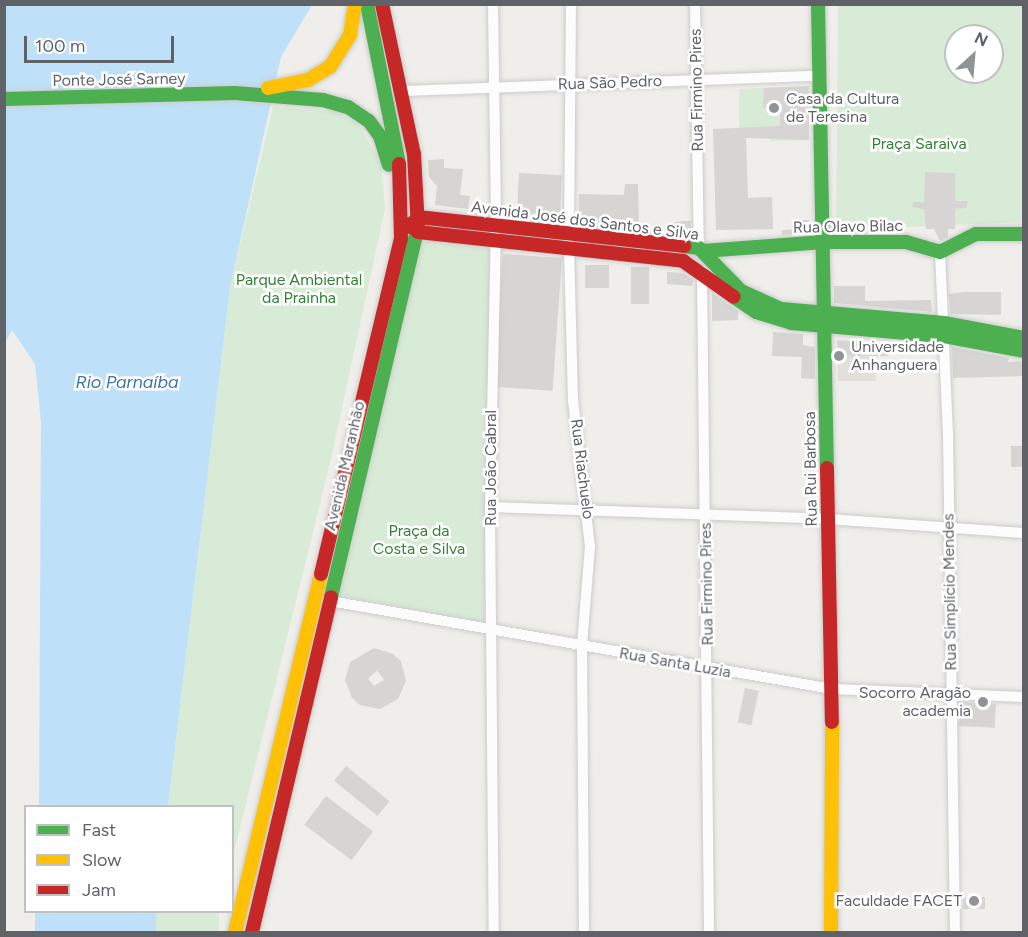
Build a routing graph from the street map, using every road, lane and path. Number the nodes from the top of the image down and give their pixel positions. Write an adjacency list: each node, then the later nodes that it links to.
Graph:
1 (355, 4): 13 (main road, Ponte José Sarney)
2 (367, 4): 15 (main road, Avenida Maranhão)
3 (382, 4): 12 (main road, Avenida Maranhão)
4 (493, 4): 11 (street, Rua João Cabral)
5 (571, 4): 10 (street, Rua Riachuelo)
6 (695, 4): 9 (street, Rua Firmino Pires)
7 (819, 4): 8 (main road, Rua Rui Barbosa)
8 (818, 76): 9 (street, Rua São Pedro); 20 (main road, Rua Rui Barbosa)
9 (697, 81): 10 (street, Rua São Pedro); 21 (street, Rua Firmino Pires)
10 (572, 84): 11 (street, Rua São Pedro); 19 (street, Rua Riachuelo)
11 (495, 87): 12 (street, Rua São Pedro); 16 (street, Rua João Cabral)
12 (402, 91): 15 (main road, Avenida Maranhão)
13 (235, 93): 14 (main road, Ponte José Sarney); 28 (main road, Ponte José Sarney)
14 (4, 99)
15 (412, 222): 16 (main road, Avenida José dos Santos e Silva); 18 (main road, Avenida José dos Santos e Silva); 28 (main road, Avenida Maranhão); 35 (main road, Avenida Maranhão)
16 (496, 226): 18 (street, Rua João Cabral); 19 (main road, Avenida José dos Santos e Silva)
17 (1023, 234): 22 (main road)
18 (494, 240): 19 (main road, Avenida José dos Santos e Silva); 29 (street, Rua João Cabral)
19 (570, 242): 21 (main road, Avenida José dos Santos e Silva); 23 (main road, Avenida José dos Santos e Silva); 30 (street, Rua Riachuelo)
20 (824, 242): 21 (main road, Rua Olavo Bilac); 22 (main road, Rua Olavo Bilac); 24 (main road, Rua Rui Barbosa)
21 (701, 250): 24 (main road, Avenida José dos Santos e Silva)
22 (940, 252): 25 (street, Rua Simplício Mendes)
23 (702, 271): 24 (main road, Avenida José dos Santos e Silva); 31 (street, Rua Firmino Pires)
24 (824, 319): 25 (main road, Avenida José dos Santos e Silva); 32 (main road, Rua Rui Barbosa)
25 (944, 330): 26 (main road, Avenida José dos Santos e Silva); 27 (main road, Avenida José dos Santos e Silva); 33 (street, Rua Simplício Mendes)
26 (1023, 338)
27 (1023, 351)
28 (369, 359): 42 (main road, Avenida Maranhão)
29 (490, 507): 30 (street); 36 (street, Rua João Cabral)
30 (588, 512): 31 (street); 37 (street, Rua Riachuelo)
31 (706, 514): 32 (street); 38 (street, Rua Firmino Pires)
32 (828, 519): 33 (street); 39 (main road, Rua Rui Barbosa)
33 (949, 529): 34 (street); 40 (street, Rua Simplício Mendes)
34 (1023, 533)
35 (330, 601): 36 (street, Rua Santa Luzia); 43 (main road, Avenida Maranhão)
36 (494, 632): 37 (street, Rua Santa Luzia); 44 (street, Rua João Cabral)
37 (582, 646): 38 (street, Rua Santa Luzia); 45 (street, Rua Riachuelo)
38 (709, 670): 39 (street, Rua Santa Luzia); 46 (street, Rua Firmino Pires)
39 (832, 689): 40 (street, Rua Santa Luzia); 47 (main road, Rua Rui Barbosa)
40 (952, 693): 41 (street, Rua Santa Luzia); 48 (street, Rua Simplício Mendes)
41 (1023, 698)
42 (235, 933)
43 (252, 933)
44 (494, 933)
45 (584, 933)
46 (709, 933)
47 (831, 933)
48 (955, 933)

